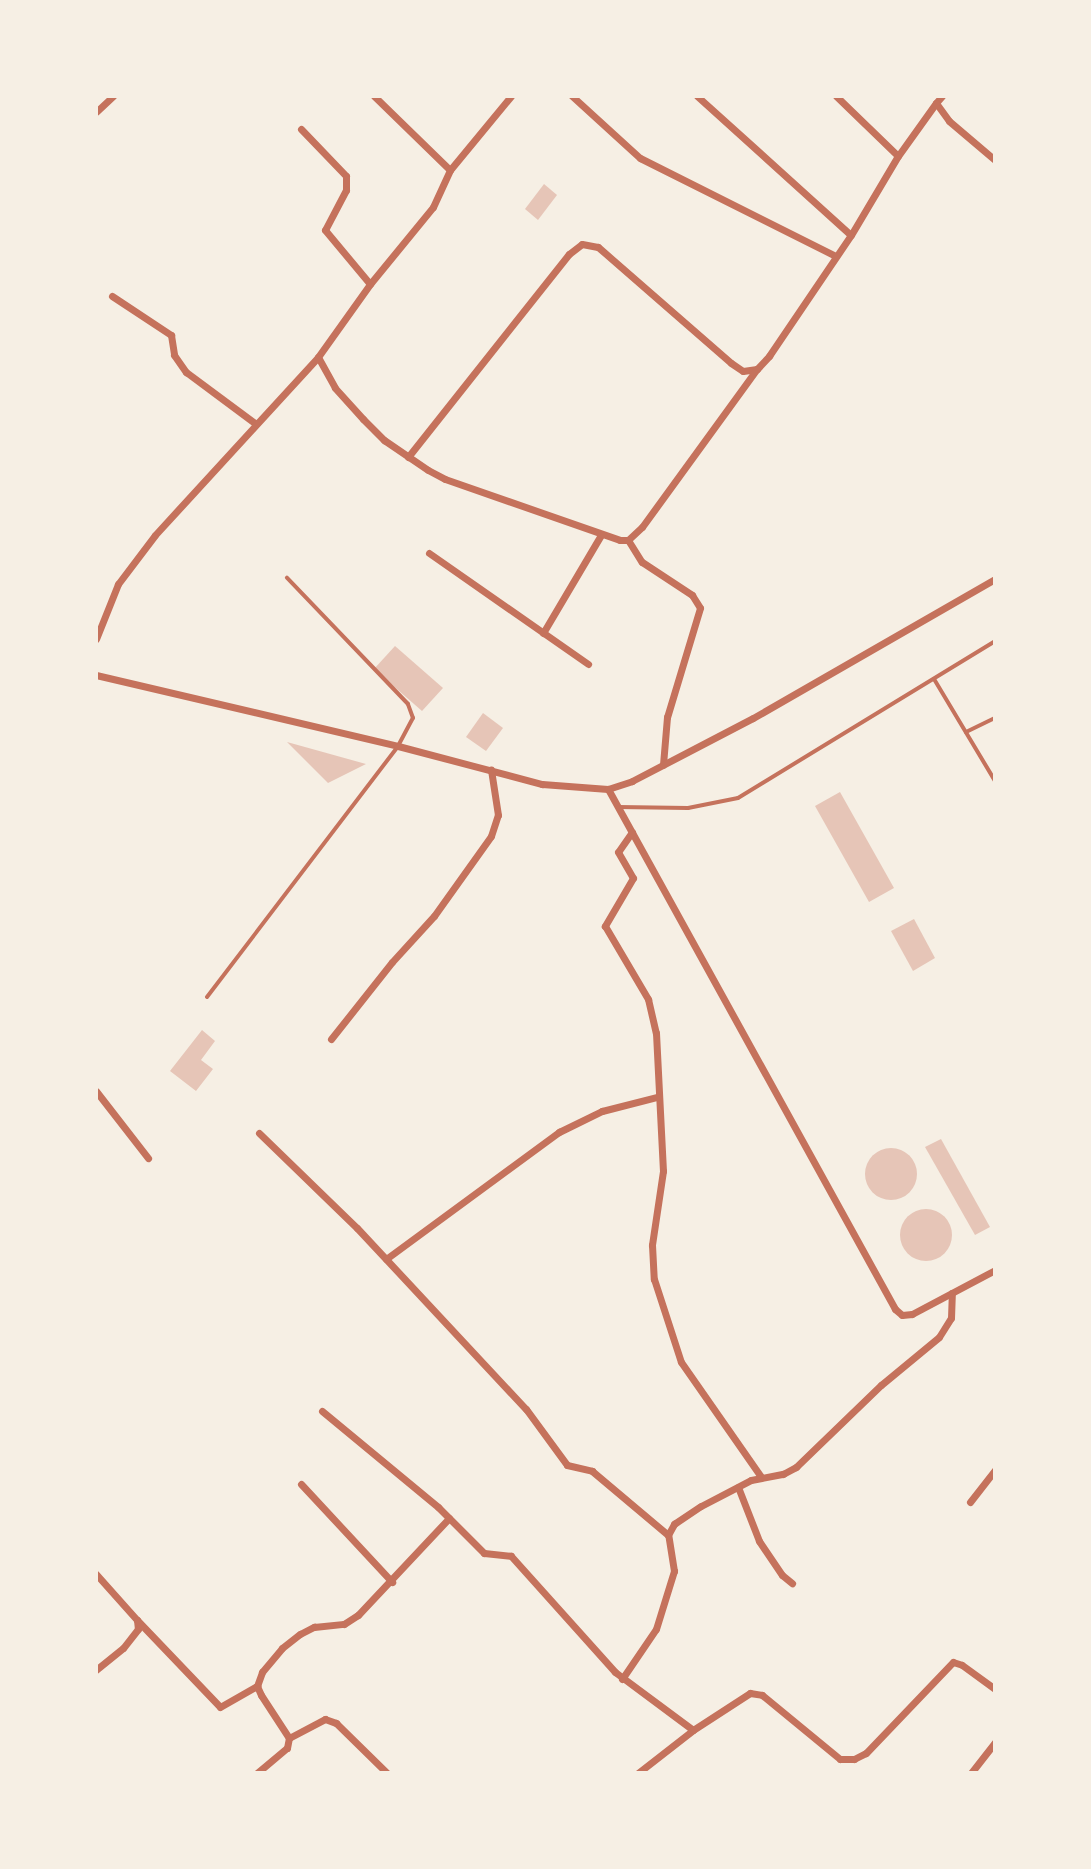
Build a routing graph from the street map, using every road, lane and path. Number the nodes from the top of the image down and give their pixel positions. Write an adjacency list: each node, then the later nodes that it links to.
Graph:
1 (113, 96): 8 (street)
2 (374, 96): 12 (street)
3 (511, 96): 12 (street)
4 (572, 96): 14 (street)
5 (697, 96): 13 (street)
6 (836, 96): 11 (street)
7 (939, 100): 10 (street); 11 (street)
8 (96, 112)
9 (301, 129): 15 (street)
10 (993, 155)
11 (898, 156): 13 (street)
12 (450, 170): 15 (street)
13 (851, 235): 14 (street)
14 (836, 256): 18 (street)
15 (370, 284): 17 (street)
16 (112, 296): 19 (street)
17 (318, 357): 19 (street); 20 (street)
18 (757, 369): 20 (street); 22 (street)
19 (256, 424): 26 (street)
20 (408, 457): 21 (street)
21 (601, 535): 22 (street); 27 (street)
22 (628, 540): 36 (street)
23 (429, 553): 27 (street)
24 (287, 578): 35 (lane)
25 (995, 579): 36 (street)
26 (100, 613): 28 (street)
27 (543, 633): 30 (street)
28 (96, 639)
29 (995, 641): 32 (lane)
30 (588, 664)
31 (96, 675): 35 (street)
32 (934, 679): 34 (lane); 40 (lane)
33 (995, 718): 34 (lane)
34 (966, 732): 38 (lane)
35 (398, 746): 37 (street); 42 (lane)
36 (663, 765): 39 (street)
37 (491, 770): 39 (street); 43 (street)
38 (995, 781)
39 (608, 789): 40 (street)
40 (618, 807): 41 (street)
41 (632, 832): 45 (street); 50 (street)
42 (207, 997)
43 (331, 1039)
44 (96, 1091): 47 (street)
45 (657, 1097): 48 (street); 53 (street)
46 (259, 1133): 48 (street)
47 (148, 1158)
48 (386, 1259): 58 (street)
49 (995, 1270): 50 (street)
50 (952, 1293): 53 (street)
51 (322, 1411): 57 (street)
52 (995, 1470): 56 (street)
53 (762, 1478): 55 (street)
54 (301, 1484): 60 (street)
55 (738, 1487): 58 (street); 61 (street)
56 (970, 1502)
57 (449, 1518): 60 (street); 64 (street)
58 (668, 1535): 64 (street)
59 (96, 1574): 62 (street)
60 (392, 1582): 65 (street)
61 (792, 1583)
62 (137, 1620): 63 (street); 65 (street)
63 (96, 1670)
64 (622, 1679): 67 (street)
65 (257, 1686): 68 (street)
66 (995, 1689): 67 (street)
67 (693, 1730): 72 (street)
68 (289, 1738): 70 (street); 71 (street)
69 (995, 1742): 73 (street)
70 (257, 1773)
71 (387, 1773)
72 (638, 1773)
73 (971, 1773)

